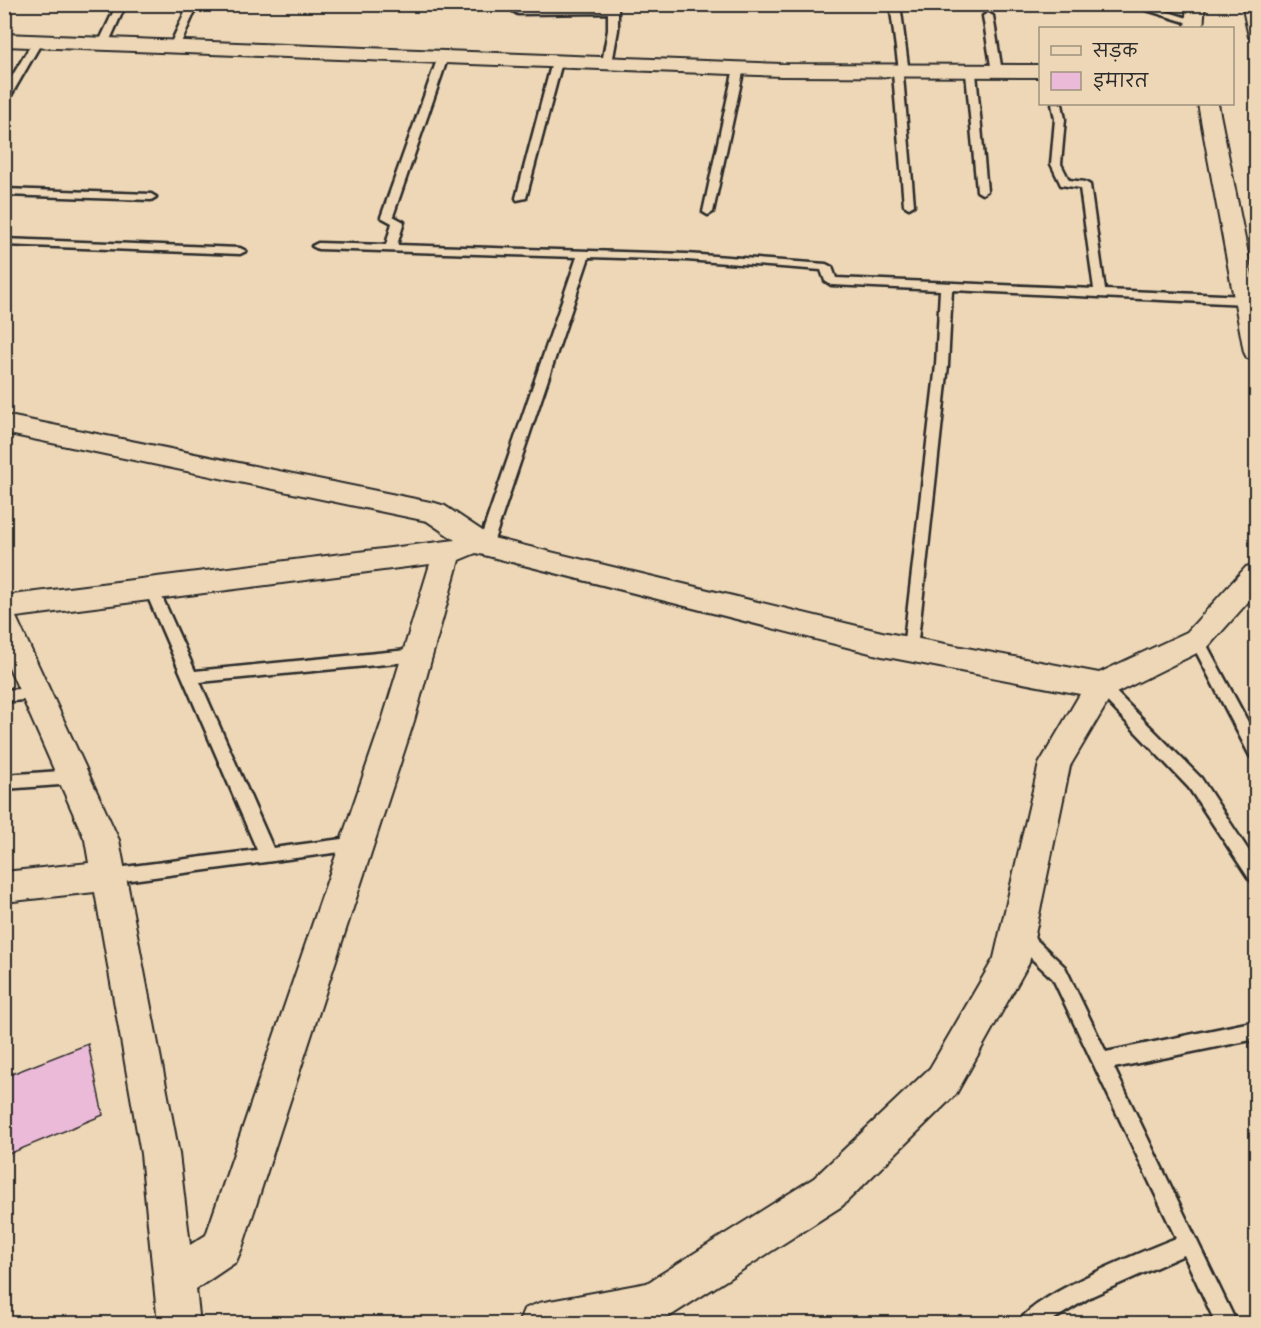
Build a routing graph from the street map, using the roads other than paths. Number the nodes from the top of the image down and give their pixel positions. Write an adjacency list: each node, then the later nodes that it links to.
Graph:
1 (8, 4): 8 (lane)
2 (122, 4): 15 (lane)
3 (194, 4): 16 (lane)
4 (895, 4): 23 (lane)
5 (1131, 4): 11 (lane)
6 (1251, 4): 12 (street)
7 (614, 7): 9 (lane); 19 (lane)
8 (4, 10)
9 (518, 11)
10 (988, 16): 22 (lane)
11 (1195, 18)
12 (1257, 33)
13 (4, 40): 14 (street)
14 (38, 40): 15 (street); 25 (lane)
15 (104, 42): 16 (street)
16 (175, 45): 17 (street)
17 (443, 57): 18 (street); 36 (lane)
18 (557, 62): 19 (street); 31 (lane)
19 (607, 63): 20 (street)
20 (740, 68): 23 (street); 33 (lane)
21 (1039, 71): 22 (street)
22 (998, 72): 24 (street)
23 (901, 73): 24 (street); 32 (lane)
24 (971, 73): 28 (lane)
25 (4, 99)
26 (1057, 105): 40 (lane)
27 (1208, 105): 41 (street)
28 (982, 191)
29 (4, 192): 30 (lane)
30 (151, 197)
31 (521, 198)
32 (909, 205)
33 (708, 212)
34 (4, 242): 37 (lane)
35 (318, 246): 36 (lane)
36 (391, 248): 38 (lane)
37 (240, 250)
38 (584, 254): 39 (lane); 44 (lane)
39 (946, 287): 40 (lane); 51 (lane)
40 (1100, 294): 41 (lane)
41 (1246, 300): 42 (street)
42 (1257, 352)
43 (4, 424): 44 (street)
44 (485, 546): 45 (street); 51 (street)
45 (448, 551): 47 (street); 52 (street)
46 (1257, 575): 50 (street)
47 (151, 588): 48 (street); 53 (lane)
48 (4, 607)
49 (4, 622): 55 (street)
50 (1197, 640): 54 (street); 56 (lane)
51 (910, 649): 54 (street)
52 (418, 655): 53 (lane); 59 (street)
53 (190, 677): 60 (lane)
54 (1101, 686): 61 (lane); 64 (street)
55 (21, 695): 57 (street)
56 (1257, 751)
57 (74, 777): 58 (lane); 62 (street)
58 (4, 782)
59 (357, 844): 60 (lane); 68 (street)
60 (268, 856): 62 (lane)
61 (1257, 875)
62 (109, 876): 63 (street); 68 (street)
63 (4, 887)
64 (1018, 934): 66 (lane); 69 (street)
65 (1257, 1030): 66 (lane)
66 (1102, 1062): 67 (lane)
67 (1188, 1243): 72 (lane); 73 (lane)
68 (174, 1279): 70 (street)
69 (661, 1311): 71 (street)
70 (178, 1323)
71 (539, 1323)
72 (1028, 1323)
73 (1227, 1323)

